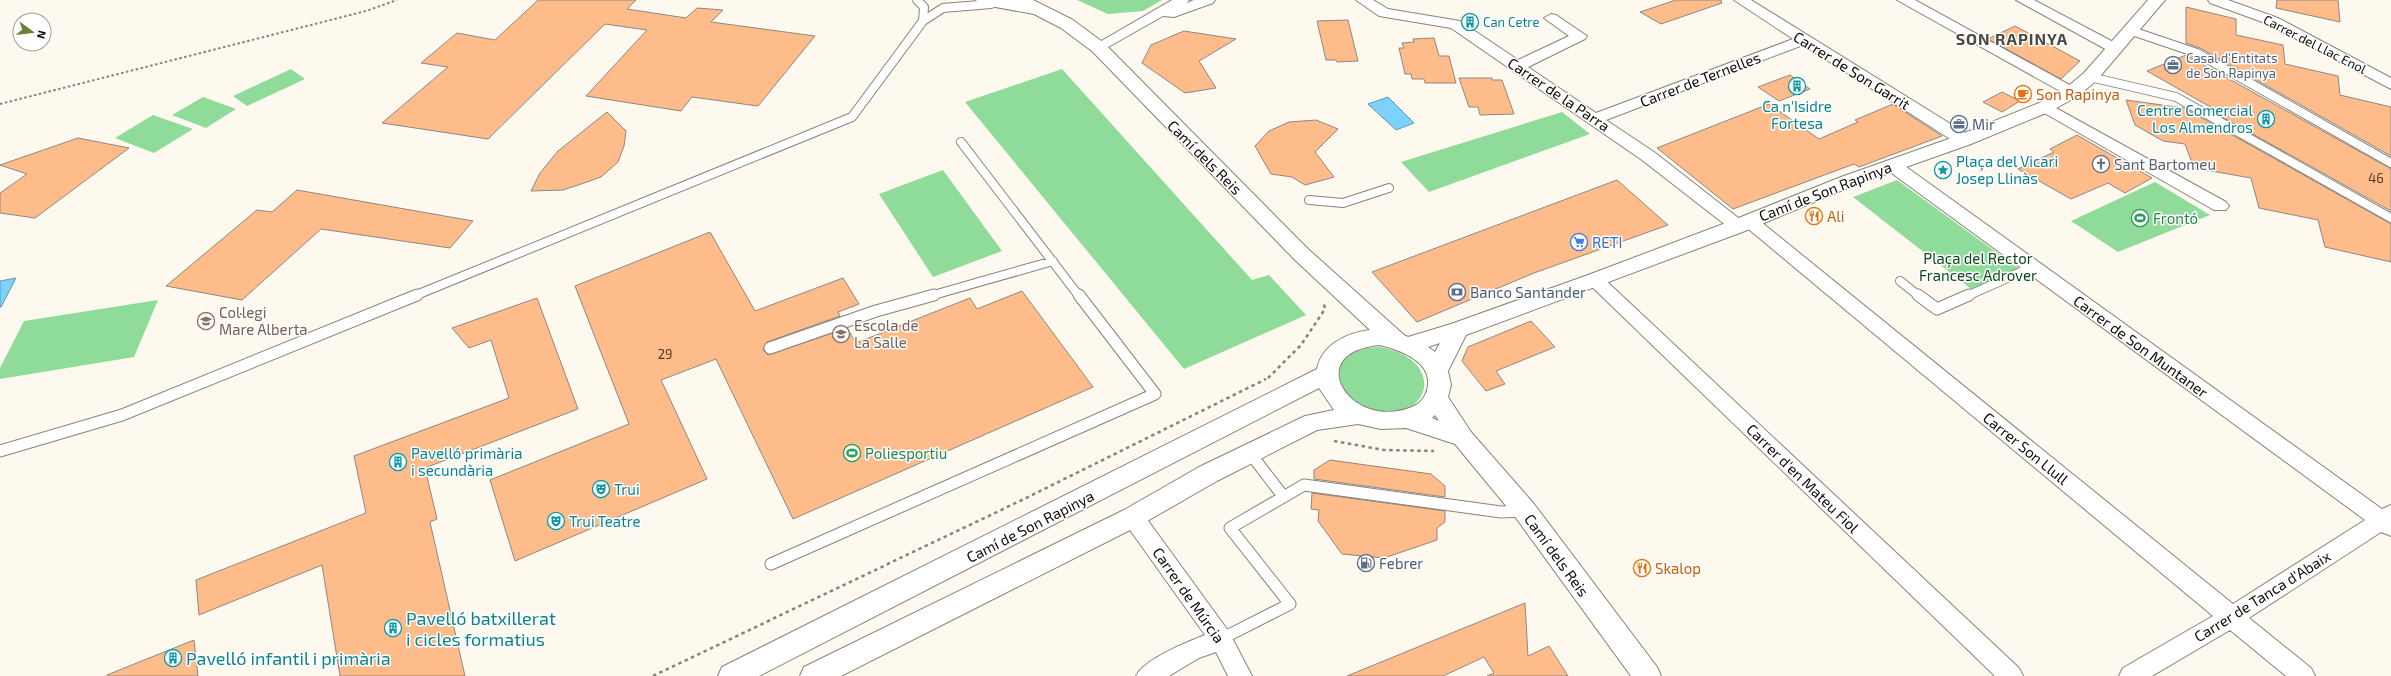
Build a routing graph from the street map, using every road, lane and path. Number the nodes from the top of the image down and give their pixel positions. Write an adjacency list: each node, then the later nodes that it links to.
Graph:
1 (397, 0): 24 (path)
2 (917, 0): 14 (lane)
3 (984, 0): 12 (street, Camí dels Reis)
4 (1182, 0): 15 (street)
5 (1208, 0): 15 (street)
6 (1363, 0): 20 (street, Carrer de la Parra)
7 (1741, 0): 17 (street, Carrer de Son Garrit)
8 (1904, 0): 23 (street)
9 (2023, 0): 19 (street)
10 (2157, 0): 16 (street, Camí de Son Rapinya)
11 (2215, 0): 22 (street, Carrer del Llac Enol)
12 (1013, 2): 14 (lane); 18 (street, Camí dels Reis)
13 (1551, 18): 20 (street)
14 (923, 20): 51 (lane)
15 (1144, 21): 18 (street)
16 (2129, 30): 19 (street, Camí de Son Rapinya); 29 (lane)
17 (1804, 40): 26 (street, Carrer de Ternelles); 27 (street, Carrer de Son Garrit)
18 (1098, 47): 40 (street, Camí dels Reis)
19 (2114, 48): 21 (street, Camí de Son Rapinya)
20 (1517, 66): 26 (street, Carrer de la Parra)
21 (2090, 77): 23 (street, Camí de Son Rapinya); 34 (lane)
22 (2391, 84)
23 (2072, 92): 25 (street, Camí de Son Rapinya)
24 (0, 104)
25 (2045, 107): 27 (street, Camí de Son Rapinya); 33 (street)
26 (1595, 119): 35 (street, Carrer de la Parra)
27 (1964, 140): 30 (street, Camí de Son Rapinya)
28 (961, 142): 36 (lane)
29 (2391, 163)
30 (1892, 165): 35 (street, Camí de Son Rapinya); 37 (street, Carrer de Son Muntaner)
31 (1390, 188): 32 (lane)
32 (1309, 200)
33 (2220, 206)
34 (2391, 218)
35 (1743, 224): 38 (street, Camí de Son Rapinya); 58 (street, Carrer Son Llull)
36 (1053, 261): 44 (lane); 57 (lane)
37 (2032, 267): 39 (lane); 56 (street, Carrer de Son Muntaner)
38 (1595, 280): 41 (street, Camí de Son Rapinya); 65 (street, Carrer d'en Mateu Fiol)
39 (1900, 281)
40 (1360, 310): 42 (street, Camí dels Reis); 43 (street)
41 (1458, 330): 42 (street, Camí de Son Rapinya); 45 (street)
42 (1402, 342): 43 (street); 45 (street)
43 (1346, 345): 46 (street)
44 (770, 348)
45 (1437, 370): 47 (street)
46 (1327, 374): 48 (street); 60 (street, Camí de Son Rapinya)
47 (1436, 398): 49 (street); 50 (street, Camí dels Reis)
48 (1358, 415): 49 (street); 52 (street)
49 (1407, 419): 50 (street)
50 (1463, 438): 54 (street, Camí dels Reis)
51 (0, 451)
52 (1250, 453): 53 (lane); 55 (street)
53 (1283, 496): 54 (lane); 59 (lane)
54 (1525, 512): 64 (street, Camí dels Reis)
55 (1133, 517): 59 (street, Carrer de Múrcia); 61 (street)
56 (2388, 520): 58 (street, Carrer de Tanca d'Abaix)
57 (771, 564)
58 (2232, 617): 66 (street, Carrer de Tanca d'Abaix); 67 (street, Carrer Son Llull)
59 (1221, 640): 62 (street); 63 (street, Carrer de Múrcia)
60 (732, 676)
61 (814, 676)
62 (1148, 676)
63 (1240, 676)
64 (1647, 676)
65 (2011, 676)
66 (2131, 676)
67 (2303, 676)

